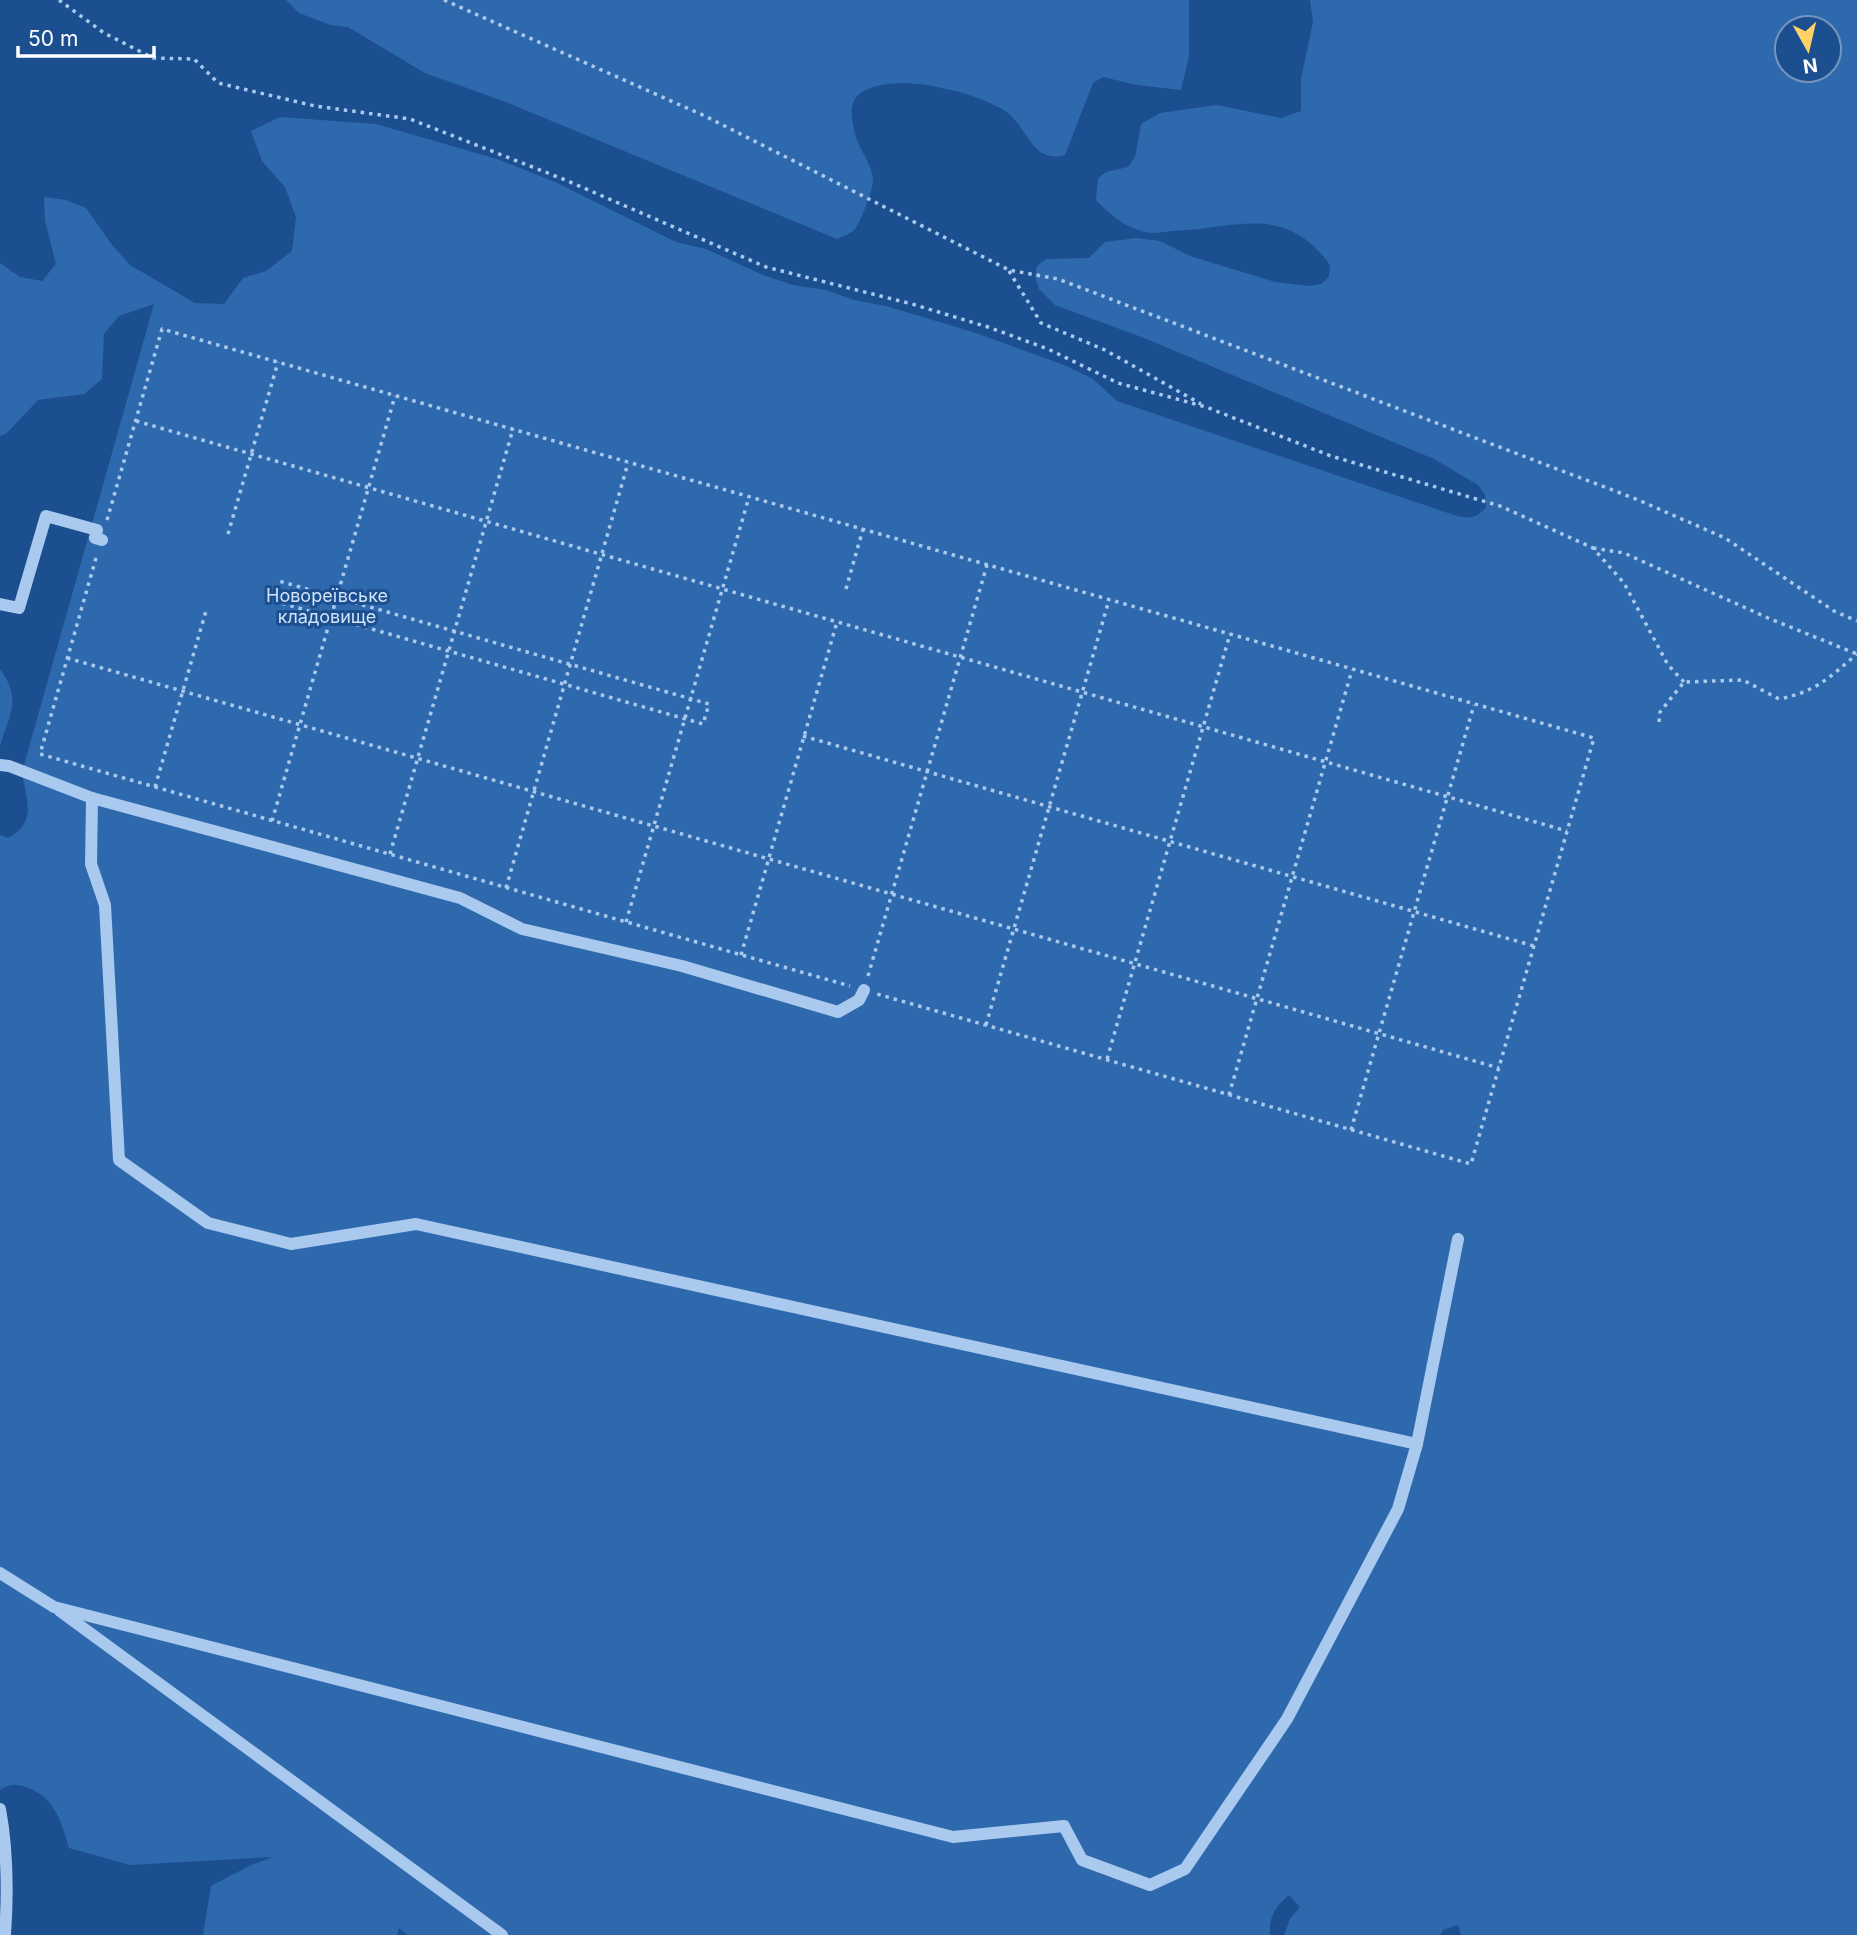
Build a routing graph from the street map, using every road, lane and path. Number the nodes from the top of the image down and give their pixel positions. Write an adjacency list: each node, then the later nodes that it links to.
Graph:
1 (59, 0): 6 (path)
2 (444, 0): 3 (path)
3 (1009, 270): 6 (path); 31 (path)
4 (278, 362): 5 (path); 7 (path); 9 (path)
5 (395, 395): 8 (path); 11 (path)
6 (1206, 407): 18 (path)
7 (136, 421): 9 (path); 13 (path)
8 (513, 429): 10 (path); 14 (path)
9 (251, 454): 11 (path); 16 (path)
10 (629, 462): 12 (path); 19 (path)
11 (368, 487): 14 (path); 25 (path)
12 (749, 496): 15 (path); 23 (path)
13 (107, 520)
14 (486, 521): 19 (path); 33 (path)
15 (863, 529): 21 (path); 24 (path)
16 (228, 534)
17 (102, 540): 28 (street)
18 (1593, 548): 36 (path); 41 (path)
19 (602, 554): 23 (path); 39 (path)
20 (96, 558): 38 (path)
21 (987, 565): 26 (path); 37 (path)
22 (279, 581): 25 (path)
23 (722, 589): 32 (path); 45 (path)
24 (846, 589)
25 (337, 598): 30 (path); 33 (path)
26 (1109, 600): 34 (path); 44 (path)
27 (274, 601): 30 (path)
28 (0, 604)
29 (206, 611): 43 (path)
30 (331, 617): 35 (path); 49 (path)
31 (1857, 621)
32 (837, 622): 37 (path); 51 (path)
33 (454, 631): 35 (path); 39 (path)
34 (1230, 634): 40 (path); 50 (path)
35 (449, 651): 42 (path); 52 (path)
36 (1857, 654): 41 (path)
37 (961, 657): 44 (path); 55 (path)
38 (67, 658): 43 (path); 56 (path)
39 (570, 665): 42 (path); 45 (path)
40 (1352, 669): 46 (path); 53 (path)
41 (1684, 682): 48 (path)
42 (565, 684): 47 (path); 57 (path)
43 (183, 691): 49 (path); 56 (path)
44 (1082, 692): 50 (path); 60 (path)
45 (690, 699): 47 (path); 47 (path)
46 (1474, 704): 58 (path); 63 (path)
47 (685, 719): 62 (path)
48 (1659, 722)
49 (300, 725): 52 (path); 61 (path)
50 (1203, 727): 53 (path); 64 (path)
51 (803, 736): 55 (path); 66 (path)
52 (418, 759): 57 (path); 65 (path)
53 (1325, 761): 58 (path); 67 (path)
54 (0, 765): 59 (street)
55 (927, 772): 60 (path); 69 (path)
56 (156, 787): 61 (path)
57 (534, 792): 62 (path); 68 (path)
58 (1447, 796): 63 (path); 70 (path)
59 (92, 798): 76 (street); 85 (street)
60 (1049, 807): 64 (path); 72 (path)
61 (272, 821): 65 (path)
62 (654, 826): 66 (path); 71 (path)
63 (1567, 831): 73 (path)
64 (1170, 841): 67 (path); 75 (path)
65 (390, 854): 68 (path)
66 (768, 859): 69 (path); 74 (path)
67 (1292, 876): 70 (path); 77 (path)
68 (506, 888): 71 (path)
69 (892, 894): 72 (path); 76 (path)
70 (1414, 911): 73 (path); 79 (path)
71 (626, 922): 74 (path)
72 (1014, 929): 75 (path); 78 (path)
73 (1534, 946): 81 (path)
74 (741, 955): 76 (path)
75 (1135, 964): 77 (path); 80 (path)
76 (864, 990): 78 (path)
77 (1257, 999): 79 (path); 82 (path)
78 (986, 1025): 80 (path)
79 (1379, 1034): 81 (path); 83 (path)
80 (1107, 1059): 82 (path)
81 (1499, 1068): 83 (path)
82 (1229, 1094): 83 (path)
83 (1351, 1130)
84 (1458, 1239): 85 (street)
85 (1417, 1444): 87 (street)
86 (0, 1573): 87 (street)
87 (54, 1607): 90 (street)
88 (0, 1810): 89 (street)
89 (5, 1935)
90 (502, 1935)

